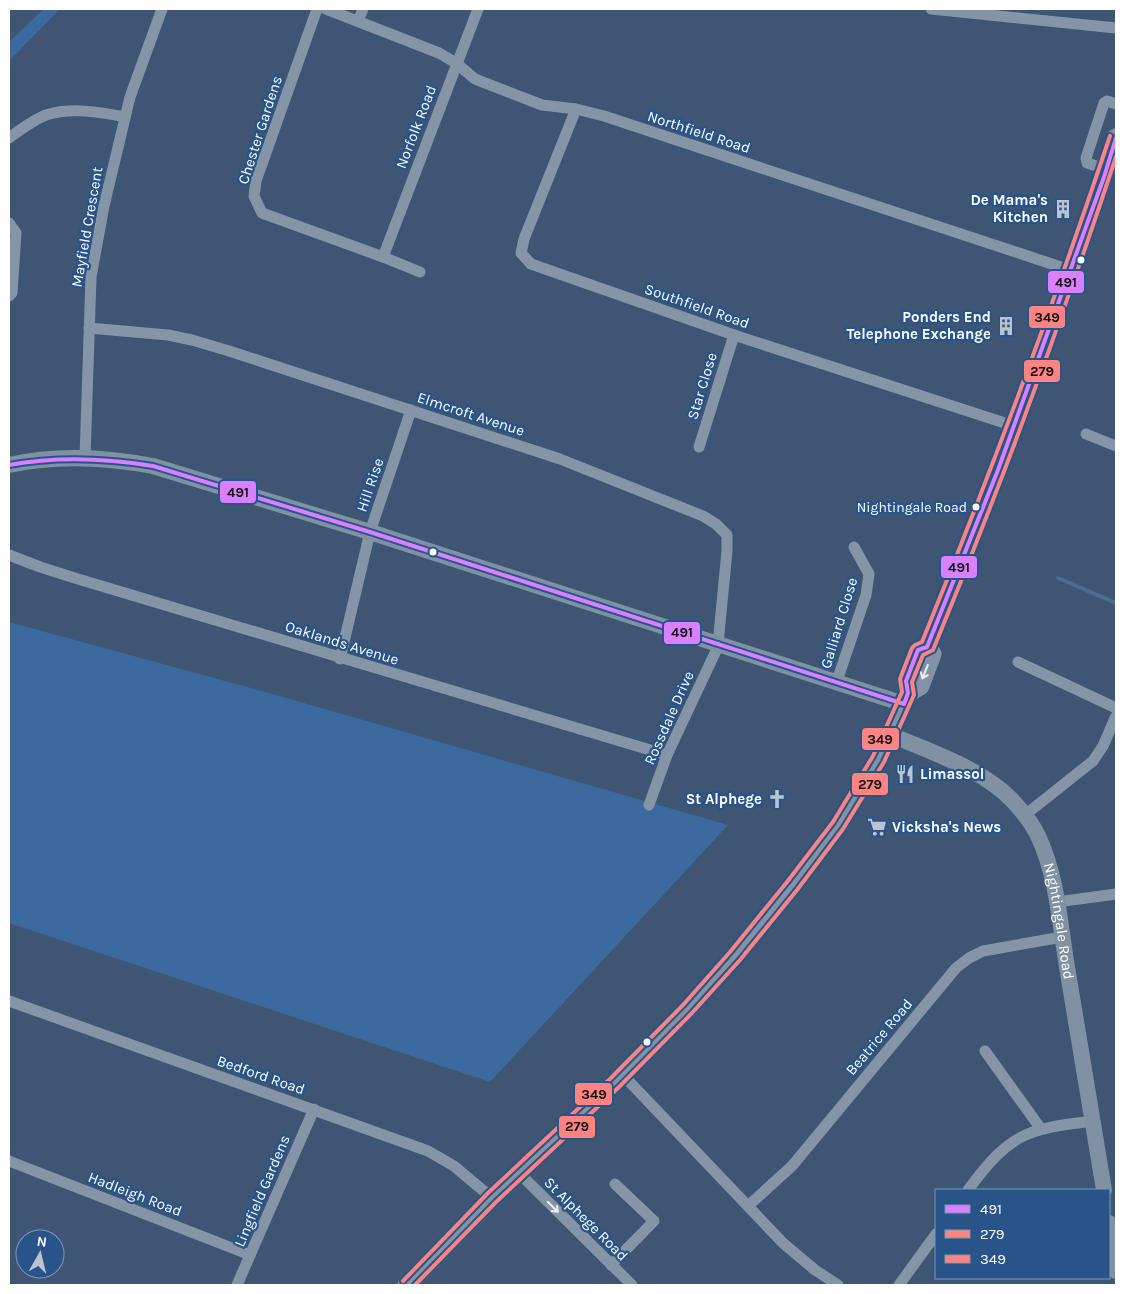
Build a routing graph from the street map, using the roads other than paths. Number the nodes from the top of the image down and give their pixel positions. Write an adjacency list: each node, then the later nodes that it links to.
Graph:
1 (162, 9): 12 (street, Mayfield Crescent)
2 (317, 9): 17 (street, Chester Gardens)
3 (326, 9): 7 (street, Northfield Road)
4 (363, 9): 7 (street)
5 (478, 9): 9 (street, Norfolk Road)
6 (931, 9): 8 (street)
7 (358, 21): 9 (street, Northfield Road)
8 (1116, 28)
9 (456, 63): 11 (street, Northfield Road); 17 (street, Norfolk Road)
10 (1116, 104): 15 (street)
11 (576, 109): 18 (street, Northfield Road); 22 (street, Southfield Road)
12 (125, 117): 13 (street); 21 (street, Mayfield Crescent)
13 (9, 138)
14 (1116, 138): 15 (main road)
15 (1106, 169): 18 (main road)
16 (9, 223): 20 (street)
17 (383, 256): 19 (street, Chester Gardens)
18 (1070, 270): 24 (main road)
19 (420, 272)
20 (9, 296)
21 (89, 328): 23 (street, Elmcroft Avenue); 28 (street, Mayfield Crescent)
22 (734, 335): 24 (street, Southfield Road); 26 (street, Star Close)
23 (411, 410): 30 (street, Hill Rise); 33 (street, Elmcroft Avenue)
24 (1014, 426): 37 (main road)
25 (1086, 434): 27 (street)
26 (699, 446)
27 (1116, 446)
28 (85, 458): 29 (street); 30 (street)
29 (9, 465)
30 (370, 532): 33 (street); 34 (street, Hill Rise)
31 (854, 547): 36 (street, Galliard Close)
32 (9, 555): 34 (street, Oaklands Avenue)
33 (718, 644): 36 (street); 41 (street, Rossdale Drive)
34 (340, 659): 41 (street, Oaklands Avenue)
35 (1018, 662): 38 (street)
36 (837, 681): 37 (street)
37 (906, 698): 40 (main road)
38 (1116, 708)
39 (1116, 716): 43 (street)
40 (891, 735): 43 (street, Nightingale Road); 49 (main road)
41 (667, 755): 42 (street, Rossdale Drive)
42 (649, 805)
43 (1025, 816): 45 (street, Nightingale Road)
44 (1116, 894): 45 (street)
45 (1057, 902): 46 (street, Nightingale Road)
46 (1062, 937): 51 (street, Nightingale Road); 59 (street, Beatrice Road)
47 (9, 1001): 50 (street, Bedford Road)
48 (985, 1050): 52 (street)
49 (622, 1074): 54 (main road); 59 (street)
50 (314, 1109): 58 (street, Bedford Road); 62 (street, Lingfield Gardens)
51 (1092, 1121): 52 (street); 57 (street, Nightingale Road)
52 (1041, 1128): 56 (street)
53 (9, 1161): 62 (street, Hadleigh Road)
54 (519, 1173): 58 (main road); 63 (street, St Alphege Road, one-way to 63)
55 (615, 1184): 63 (street)
56 (969, 1189)
57 (1104, 1189)
58 (492, 1198): 66 (main road)
59 (748, 1206): 68 (street)
60 (1110, 1230): 64 (street)
61 (935, 1235): 69 (street)
62 (250, 1255): 65 (street, Lingfield Gardens)
63 (611, 1265): 67 (street, St Alphege Road)
64 (1116, 1271)
65 (236, 1285)
66 (408, 1285)
67 (632, 1285)
68 (838, 1285)
69 (899, 1285)

